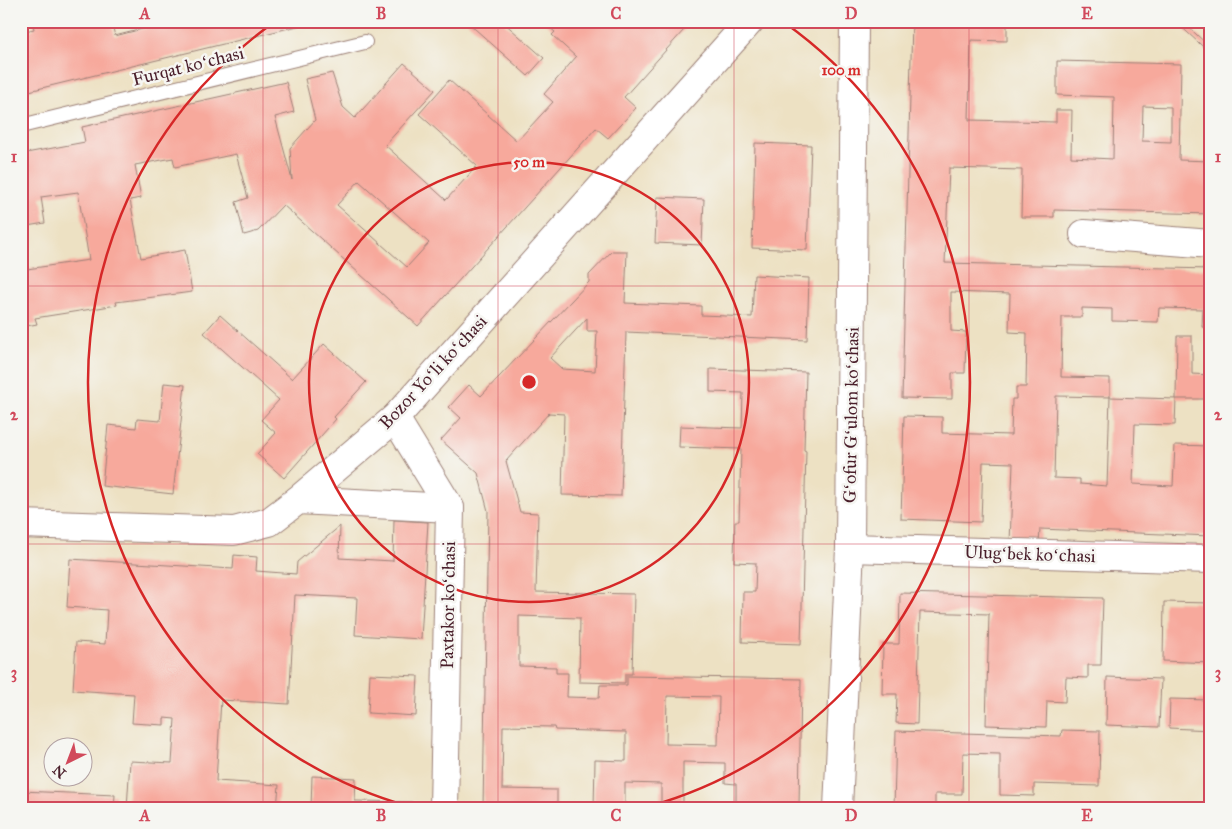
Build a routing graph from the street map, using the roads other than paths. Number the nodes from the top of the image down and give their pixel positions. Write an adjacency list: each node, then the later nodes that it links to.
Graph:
1 (750, 21): 7 (street, Bozor Yoʻli koʻchasi)
2 (854, 21): 11 (street, Gʻofur Gʻulom koʻchasi)
3 (365, 42): 4 (lane, Furqat koʻchasi)
4 (21, 126)
5 (1084, 234): 6 (street)
6 (1211, 244)
7 (394, 418): 8 (street, Bozor Yoʻli koʻchasi); 9 (street)
8 (298, 500): 9 (street); 10 (street, Bozor Yoʻli koʻchasi)
9 (450, 508): 13 (street, Paxtakor koʻchasi)
10 (21, 524)
11 (850, 548): 12 (street, Ulugʻbek koʻchasi); 14 (street, Gʻofur Gʻulom koʻchasi)
12 (1211, 559)
13 (444, 808)
14 (838, 808)

